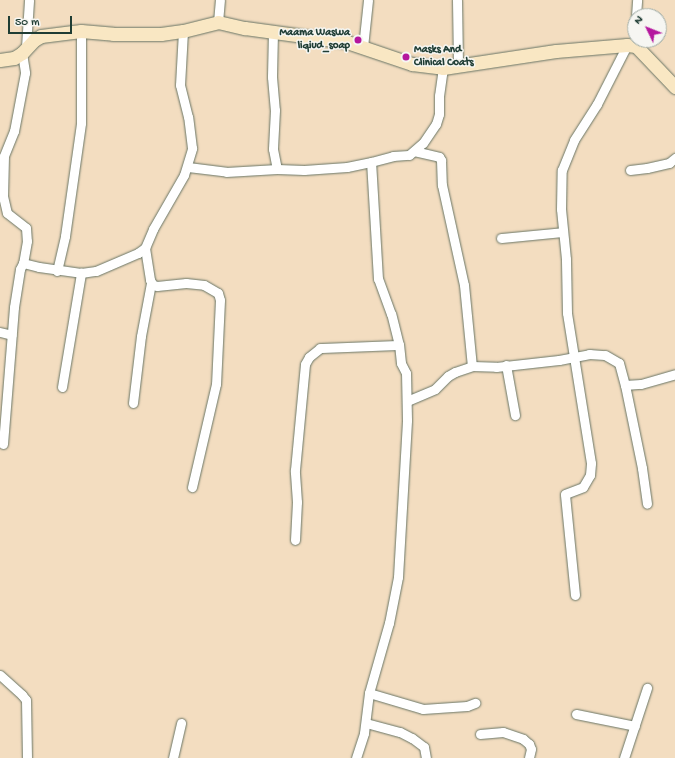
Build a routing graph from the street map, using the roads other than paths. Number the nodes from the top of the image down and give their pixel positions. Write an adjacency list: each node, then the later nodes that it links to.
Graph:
1 (29, 0): 13 (street)
2 (220, 0): 5 (street)
3 (368, 0): 10 (street)
4 (457, 0): 15 (street)
5 (218, 22): 7 (street); 8 (street)
6 (81, 31): 7 (street); 13 (street); 29 (street)
7 (183, 32): 21 (street)
8 (273, 32): 10 (street); 22 (street)
9 (627, 45): 15 (street)
10 (363, 47): 16 (street)
11 (631, 48): 25 (street)
12 (637, 48): 17 (street)
13 (24, 50): 14 (street); 24 (street)
14 (0, 60)
15 (458, 65): 16 (street)
16 (443, 68): 18 (street)
17 (675, 87)
18 (414, 151): 20 (street); 37 (street)
19 (675, 158): 23 (street)
20 (372, 162): 22 (street); 34 (street)
21 (188, 167): 22 (street); 27 (street)
22 (277, 169)
23 (630, 170)
24 (4, 213): 28 (street)
25 (563, 232): 26 (street); 35 (street)
26 (501, 238)
27 (145, 248): 30 (street); 31 (street)
28 (23, 263): 29 (street); 33 (street)
29 (57, 271): 30 (street)
30 (81, 273): 40 (street)
31 (151, 283): 42 (street); 45 (street)
32 (0, 332): 33 (street)
33 (12, 335): 44 (street)
34 (399, 345): 41 (street); 47 (street)
35 (573, 356): 36 (street); 39 (street); 48 (street)
36 (506, 365): 37 (street); 43 (street)
37 (472, 366): 41 (street)
38 (675, 374): 39 (street)
39 (625, 385): 46 (street)
40 (62, 387)
41 (407, 402): 51 (street)
42 (133, 403)
43 (515, 415)
44 (3, 444)
45 (192, 487)
46 (647, 504)
47 (295, 540)
48 (575, 595)
49 (0, 675): 58 (street)
50 (647, 688): 56 (street)
51 (369, 693): 52 (street); 55 (street)
52 (475, 702)
53 (576, 714): 56 (street)
54 (181, 723): 59 (street)
55 (366, 723): 60 (street); 61 (street)
56 (635, 726): 63 (street)
57 (480, 734): 62 (street)
58 (27, 758)
59 (173, 758)
60 (356, 758)
61 (426, 758)
62 (529, 758)
63 (624, 758)

